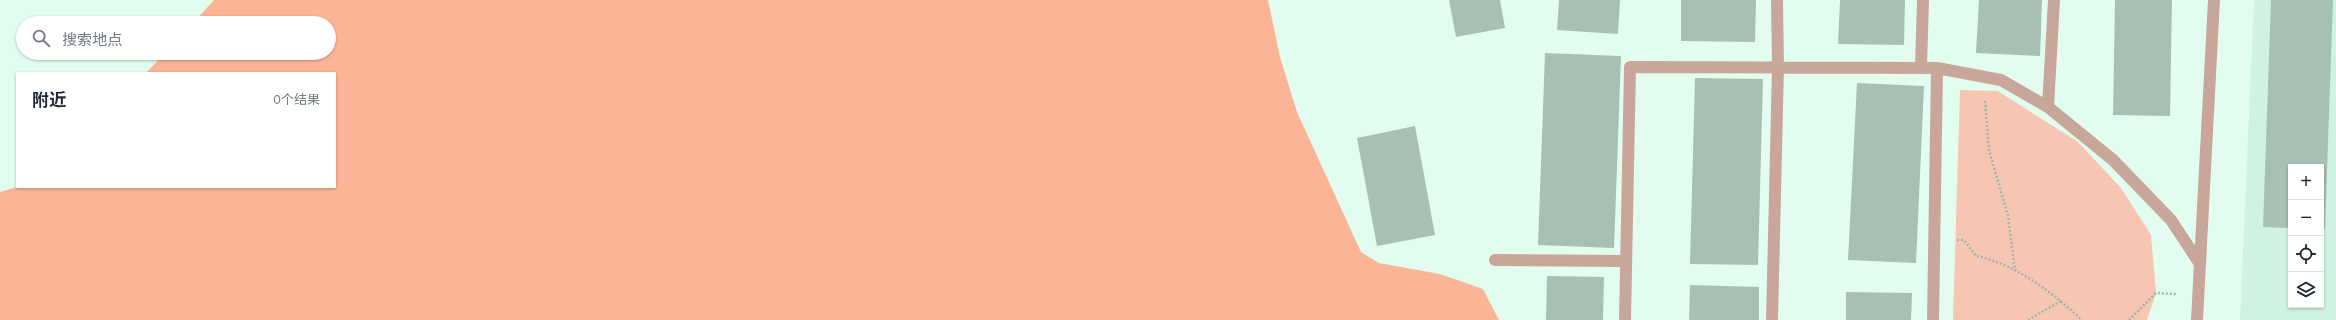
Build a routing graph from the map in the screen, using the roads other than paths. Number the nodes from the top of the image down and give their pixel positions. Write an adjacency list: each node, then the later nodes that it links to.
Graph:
1 (1777, 0): 5 (lane)
2 (1923, 0): 6 (lane)
3 (2054, 0): 8 (lane)
4 (2214, 0): 11 (lane)
5 (1778, 67): 6 (lane); 10 (lane); 13 (lane)
6 (1921, 68): 7 (lane)
7 (1937, 68): 8 (lane); 14 (lane)
8 (2048, 107): 11 (lane)
9 (1495, 260): 10 (lane)
10 (1626, 262): 12 (lane)
11 (2200, 264): 15 (lane)
12 (1625, 320)
13 (1772, 320)
14 (1933, 320)
15 (2197, 320)

